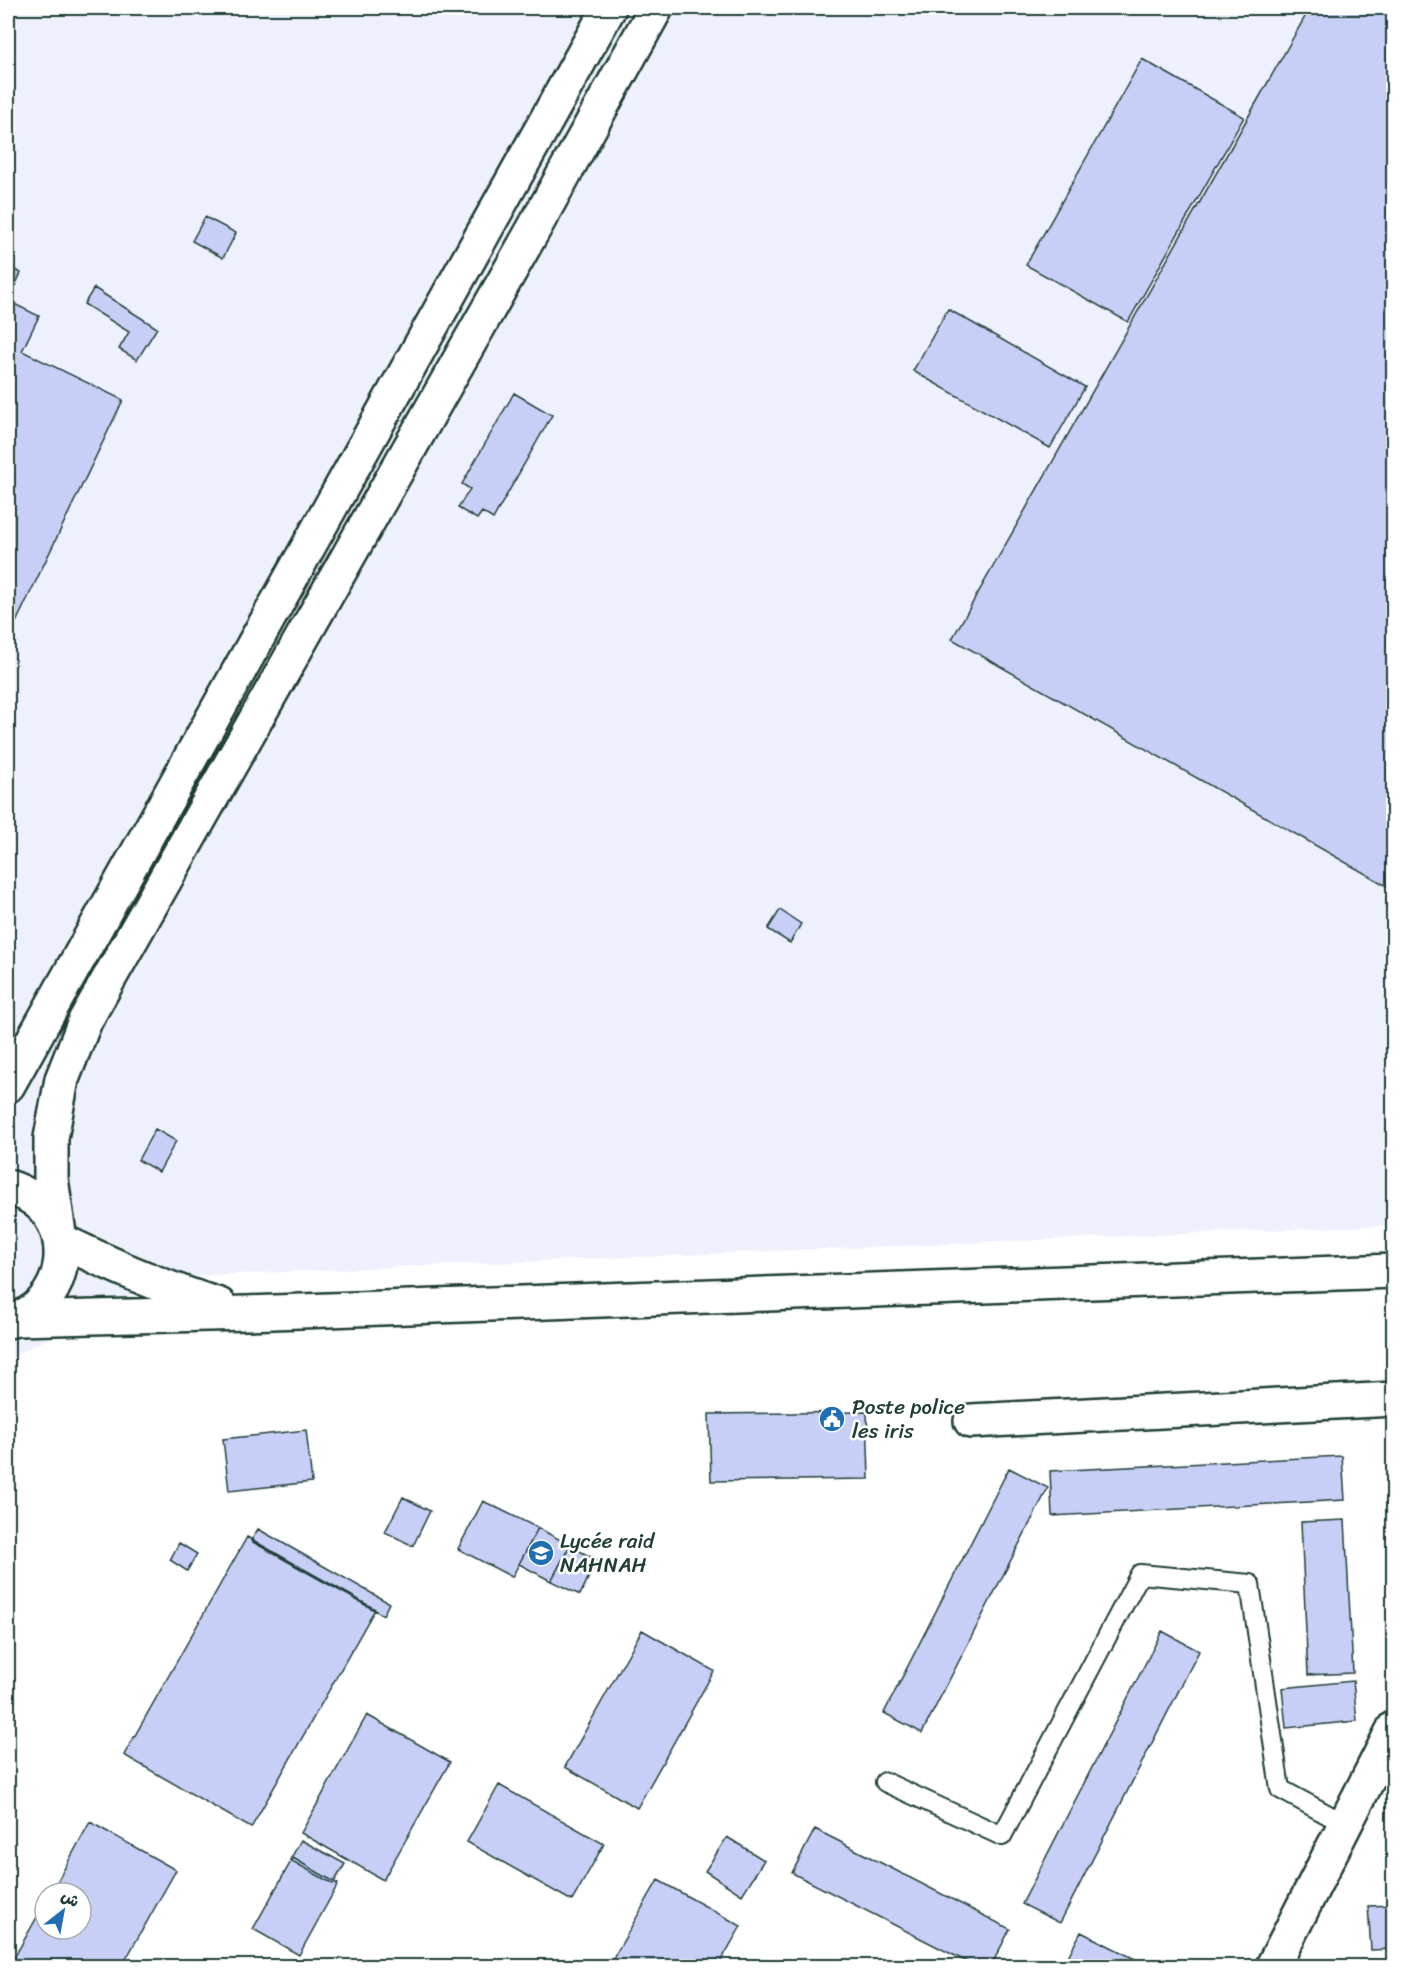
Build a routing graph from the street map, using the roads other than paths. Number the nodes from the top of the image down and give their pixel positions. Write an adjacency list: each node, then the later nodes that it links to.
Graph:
1 (609, 8): 3 (main road)
2 (656, 8): 5 (main road)
3 (8, 1085)
4 (8, 1187): 5 (main road)
5 (60, 1240): 7 (main road); 8 (main road)
6 (1394, 1271): 7 (main road)
7 (246, 1313): 8 (main road)
8 (11, 1322)
9 (1394, 1399): 10 (main road)
10 (971, 1421)
11 (1394, 1728): 13 (main road)
12 (885, 1782): 13 (lane)
13 (1345, 1824): 14 (main road)
14 (1273, 1966)

